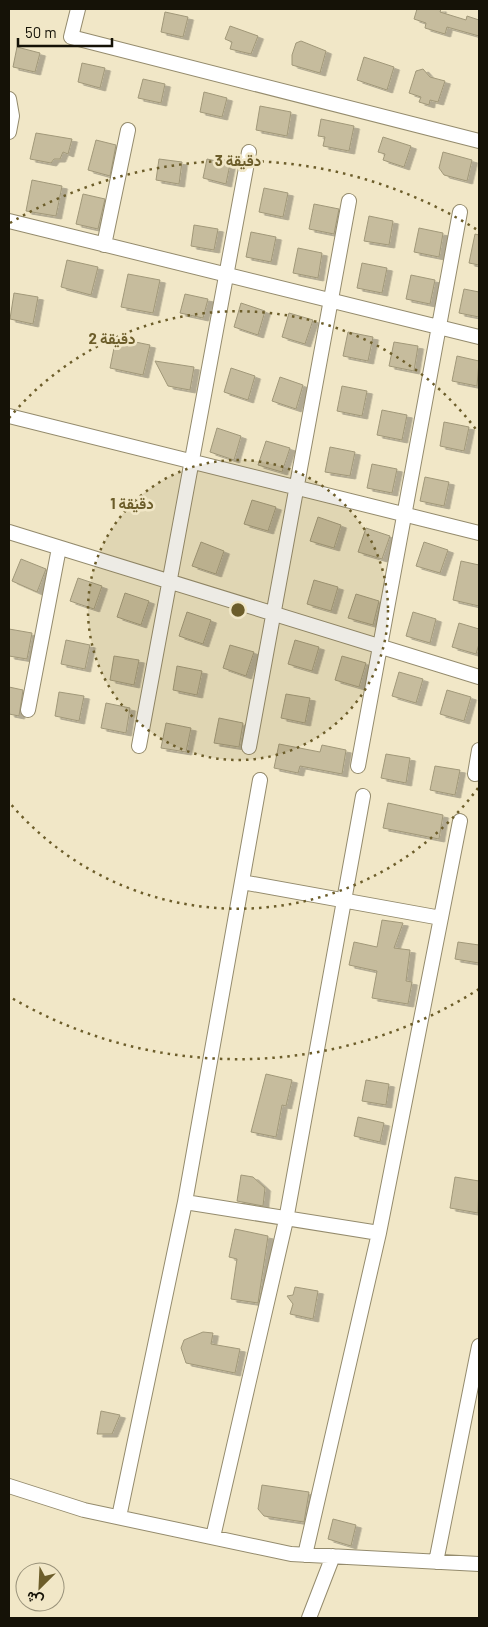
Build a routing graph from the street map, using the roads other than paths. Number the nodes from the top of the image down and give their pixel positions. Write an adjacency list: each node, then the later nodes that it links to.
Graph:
1 (78, 9): 5 (street)
2 (9, 99): 4 (street)
3 (128, 130): 10 (street)
4 (9, 132)
5 (479, 141)
6 (249, 152): 11 (street)
7 (349, 201): 12 (street)
8 (460, 212): 13 (street)
9 (9, 221): 10 (street)
10 (104, 244): 11 (street)
11 (227, 275): 12 (street); 16 (street)
12 (331, 300): 13 (street); 17 (street)
13 (439, 327): 14 (street); 18 (street)
14 (479, 337)
15 (9, 416): 16 (street)
16 (192, 461): 17 (street); 22 (street)
17 (296, 487): 18 (street); 23 (street)
18 (404, 514): 20 (street); 24 (street)
19 (9, 532): 21 (street)
20 (479, 533)
21 (59, 548): 22 (street); 26 (street)
22 (170, 582): 23 (street); 27 (street)
23 (273, 614): 24 (street); 28 (street)
24 (380, 646): 25 (street); 30 (street)
25 (479, 677)
26 (28, 710)
27 (139, 746)
28 (249, 747)
29 (479, 750): 31 (street)
30 (358, 766)
31 (475, 774)
32 (260, 780): 35 (street)
33 (363, 796): 36 (street)
34 (460, 821): 37 (street)
35 (242, 882): 36 (street); 38 (street)
36 (345, 902): 37 (street); 39 (street)
37 (441, 918): 40 (street)
38 (185, 1202): 39 (street); 43 (street)
39 (286, 1220): 40 (street); 44 (street)
40 (379, 1234): 45 (street)
41 (479, 1346): 47 (street)
42 (9, 1486): 43 (street)
43 (119, 1517): 44 (street)
44 (213, 1538): 45 (street)
45 (305, 1555): 46 (street)
46 (333, 1556): 47 (street); 49 (street)
47 (436, 1562): 48 (street)
48 (479, 1564)
49 (309, 1618)

